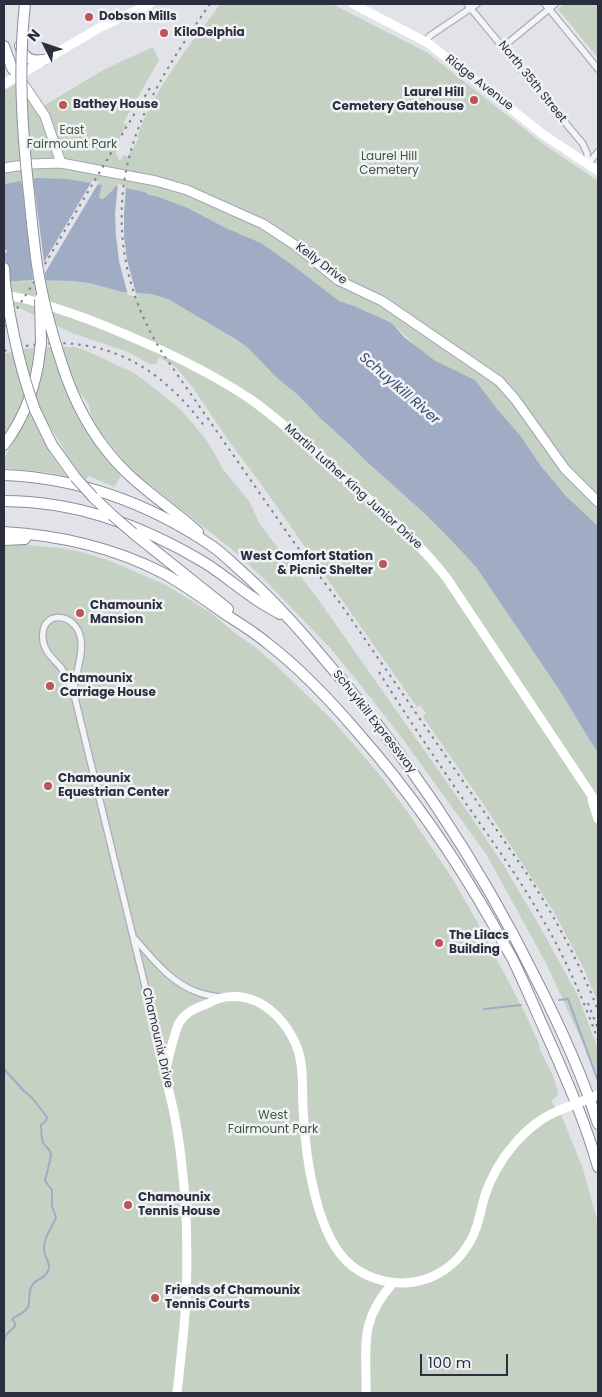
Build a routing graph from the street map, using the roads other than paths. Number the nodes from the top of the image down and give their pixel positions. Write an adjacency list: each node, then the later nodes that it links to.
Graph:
1 (24, 4): 9 (highway); 22 (highway, bridge)
2 (150, 4): 12 (main road)
3 (353, 4): 8 (main road, Ridge Avenue)
4 (477, 4): 6 (street)
5 (555, 4): 7 (street)
6 (468, 6): 8 (street); 11 (street, North 35th Street)
7 (547, 6): 11 (street); 13 (street)
8 (425, 41): 18 (main road, Ridge Avenue)
9 (20, 45): 12 (highway); 14 (highway)
10 (4, 46): 14 (highway)
11 (503, 47): 18 (street, North 35th Street)
12 (43, 60): 14 (main road)
13 (598, 69)
14 (18, 75): 15 (main road); 17 (main road)
15 (4, 84)
16 (598, 152): 18 (street)
17 (61, 163): 19 (main road, Kelly Drive); 28 (main road, Kelly Drive)
18 (588, 164): 20 (main road, Ridge Avenue)
19 (4, 168)
20 (598, 171)
21 (4, 268): 23 (highway)
22 (39, 277): 25 (highway, bridge); 32 (highway, bridge)
23 (5, 284): 24 (highway, bridge); 34 (highway, bridge)
24 (4, 296): 36 (main road, Martin Luther King Junior Drive)
25 (4, 445)
26 (4, 474): 32 (highway, Schuylkill Expressway)
27 (4, 501): 33 (highway)
28 (598, 502)
29 (4, 532): 31 (highway, Schuylkill Expressway)
30 (4, 540): 31 (highway)
31 (68, 540): 34 (highway, Schuylkill Expressway)
32 (213, 547): 33 (highway, Schuylkill Expressway)
33 (293, 623): 43 (highway, Schuylkill Expressway)
34 (266, 642): 44 (highway, Schuylkill Expressway)
35 (73, 690): 35 (street, Chamounix Drive); 39 (street, Chamounix Drive)
36 (588, 790): 37 (main road, Martin Luther King Junior Drive); 38 (main road)
37 (598, 805)
38 (598, 819)
39 (133, 938): 40 (street); 41 (street, Chamounix Drive)
40 (222, 997): 41 (main road); 45 (main road)
41 (166, 1071): 46 (main road, Chamounix Drive)
42 (598, 1095): 45 (main road, bridge)
43 (598, 1124)
44 (598, 1167)
45 (393, 1283): 47 (main road)
46 (177, 1393)
47 (366, 1393)

